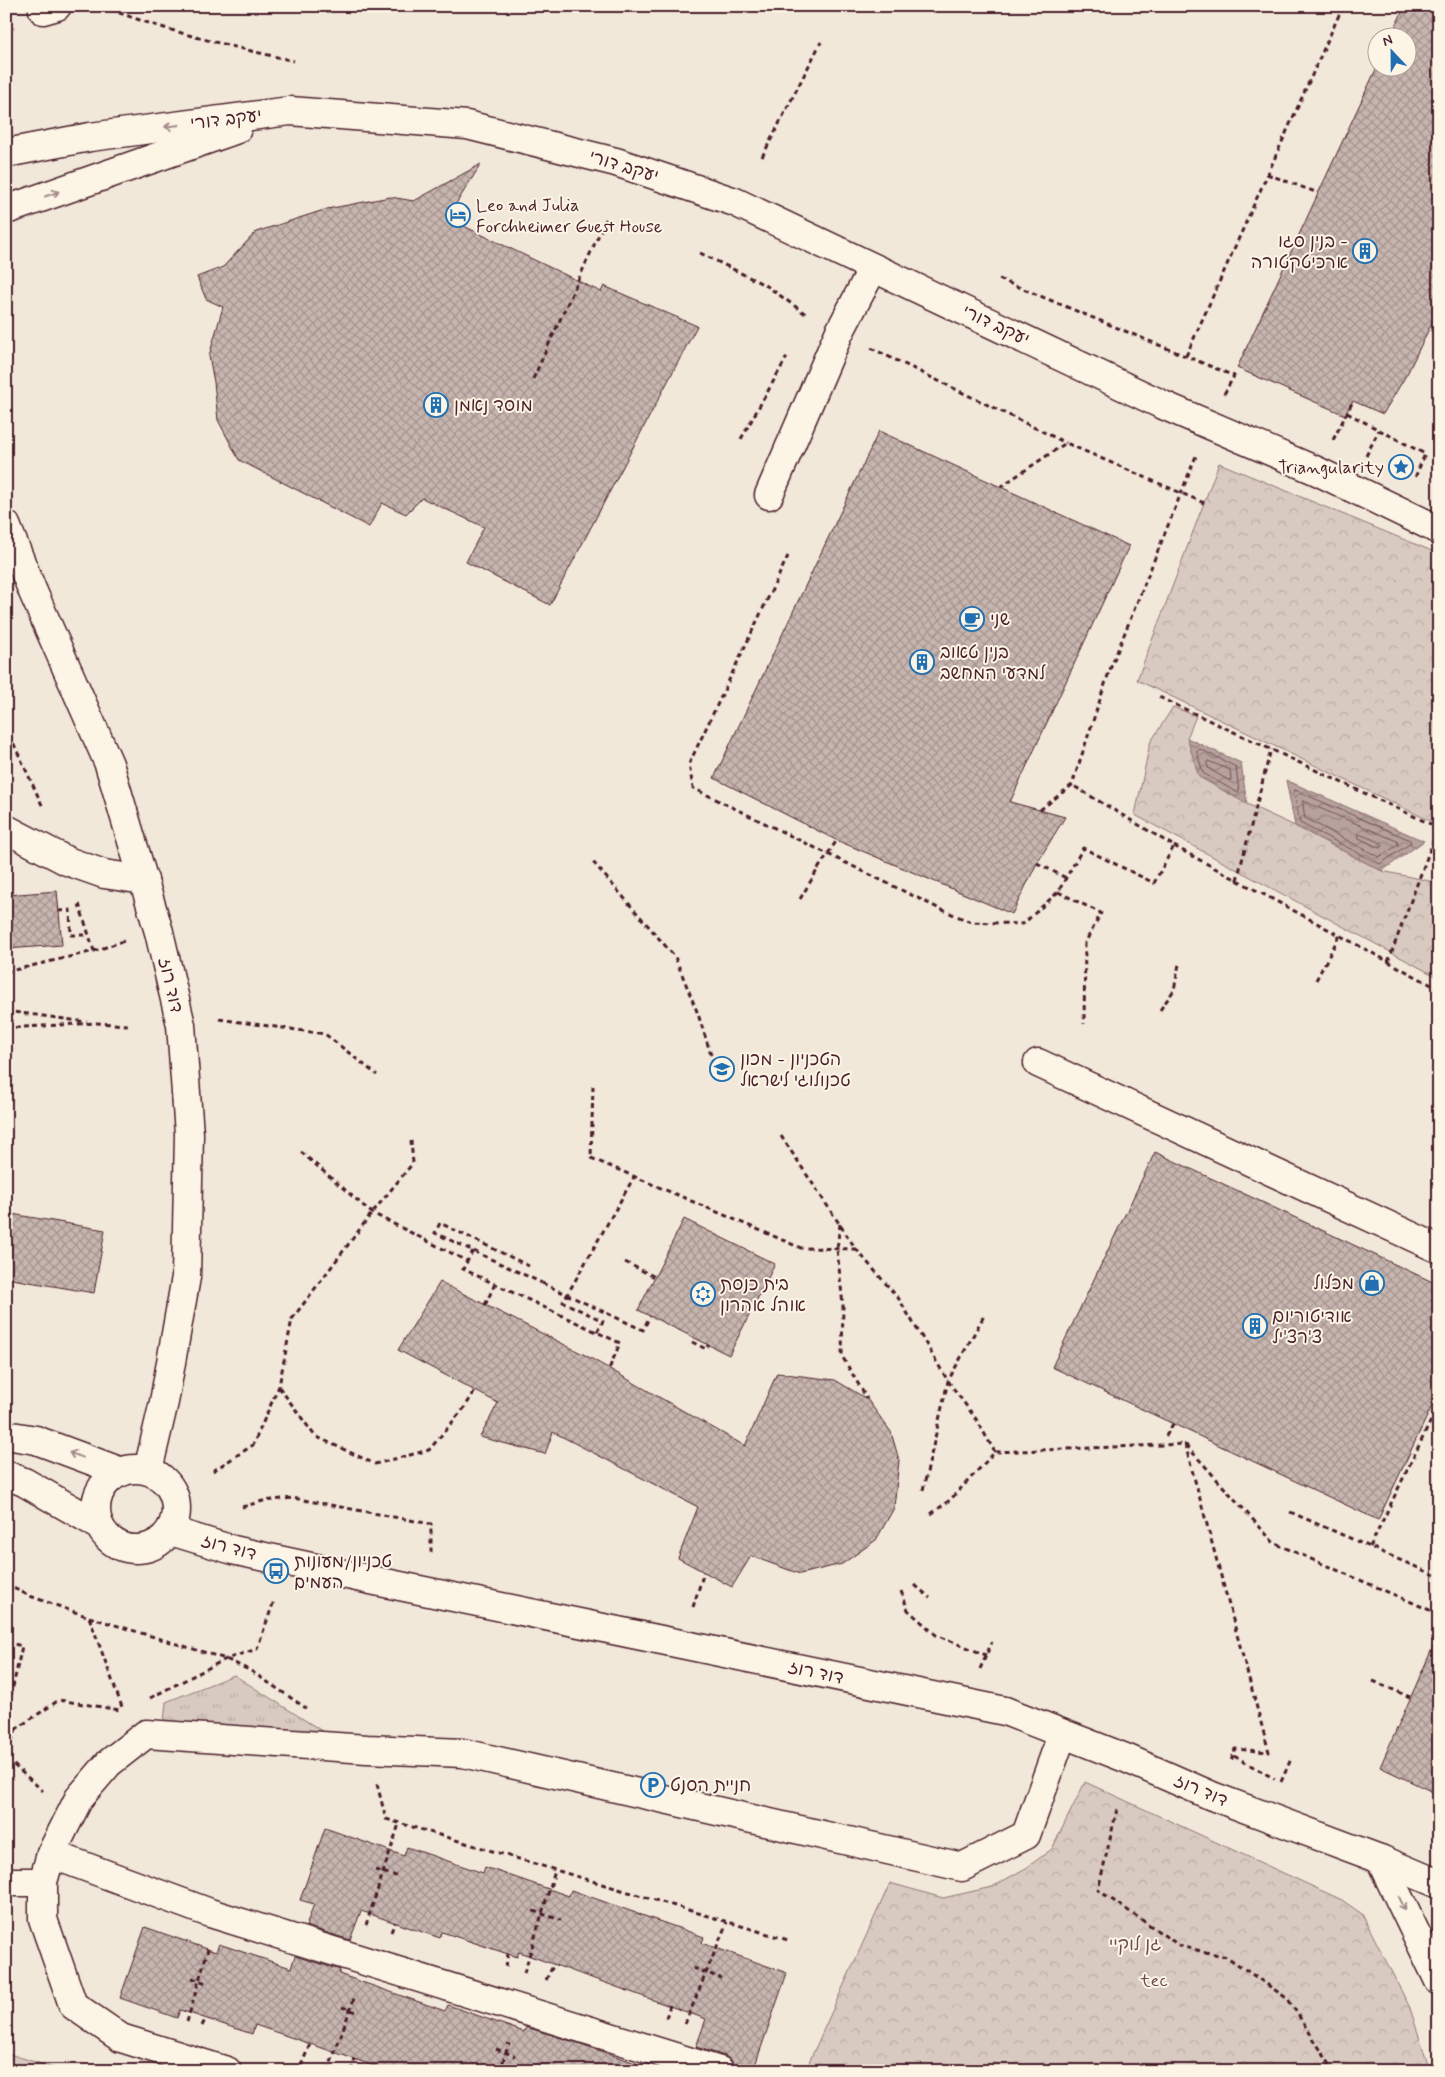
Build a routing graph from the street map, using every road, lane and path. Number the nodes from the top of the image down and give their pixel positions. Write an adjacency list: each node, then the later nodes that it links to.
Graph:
1 (102, 6): 4 (path)
2 (1342, 6): 8 (path)
3 (821, 42): 7 (path)
4 (294, 61)
5 (290, 111): 6 (street, יעקב דורי, one-way to 6); 10 (street, one-way to 5); 13 (street, יעקב דורי)
6 (6, 153)
7 (762, 158)
8 (1267, 174): 9 (path); 17 (path)
9 (1318, 194)
10 (6, 210)
11 (606, 219): 18 (path)
12 (700, 253): 15 (path)
13 (874, 268): 15 (street); 21 (street, יעקב דורי)
14 (999, 279): 17 (path)
15 (839, 333): 25 (path); 29 (street)
16 (791, 349): 23 (path)
17 (1186, 356): 21 (path)
18 (533, 379)
19 (1353, 401): 20 (path)
20 (1347, 413): 22 (path); 24 (path)
21 (1202, 422): 31 (street, יעקב דורי)
22 (1379, 430): 26 (path); 31 (path)
23 (740, 438)
24 (1332, 442)
25 (1066, 443): 27 (path); 28 (path)
26 (1368, 454)
27 (1000, 487)
28 (1182, 494): 30 (path); 37 (path)
29 (770, 495)
30 (1204, 504)
31 (1401, 513): 33 (street, יעקב דורי)
32 (6, 525): 48 (street, דוד רוז)
33 (1439, 530)
34 (788, 556): 50 (path)
35 (1158, 697): 36 (path)
36 (1271, 749): 39 (path); 49 (path)
37 (1072, 785): 38 (path); 43 (path)
38 (1040, 810)
39 (1439, 828): 56 (path)
40 (6, 829): 48 (street)
41 (793, 839): 44 (path)
42 (836, 840): 44 (path, bridge)
43 (1174, 846): 47 (path); 49 (path)
44 (827, 855): 51 (path, bridge)
45 (593, 862): 68 (path)
46 (1037, 863): 47 (path)
47 (1066, 878): 50 (path)
48 (144, 880): 53 (street, דוד רוז)
49 (1237, 880): 55 (path)
50 (1058, 892): 65 (path)
51 (800, 899)
52 (59, 911): 54 (path)
53 (159, 932): 58 (path); 104 (street, דוד רוז)
54 (88, 935)
55 (1340, 935): 56 (path); 59 (path)
56 (1388, 962): 60 (path)
57 (1179, 964): 61 (path)
58 (6, 972)
59 (1316, 980)
60 (1439, 989)
61 (1160, 1010)
62 (6, 1011): 64 (path)
63 (219, 1019): 70 (path)
64 (97, 1023): 66 (path); 67 (path)
65 (1084, 1024)
66 (128, 1025)
67 (6, 1028)
68 (713, 1061)
69 (1038, 1063): 80 (street)
70 (377, 1075)
71 (593, 1086): 75 (path)
72 (781, 1136): 77 (path)
73 (411, 1140): 76 (path)
74 (301, 1152): 76 (path)
75 (634, 1177): 78 (path); 90 (path)
76 (372, 1213): 82 (path); 95 (path)
77 (840, 1224): 78 (path); 79 (path)
78 (837, 1249): 79 (path); 97 (path)
79 (856, 1249): 94 (path)
80 (1439, 1249)
81 (473, 1251): 82 (path); 84 (path); 89 (path, bridge)
82 (467, 1261): 86 (path)
83 (625, 1262): 85 (path)
84 (529, 1266)
85 (655, 1278)
86 (495, 1284): 87 (path); 90 (path)
87 (485, 1305)
88 (985, 1314): 94 (path)
89 (650, 1316)
90 (597, 1332): 93 (path)
91 (692, 1342): 92 (path)
92 (708, 1345)
93 (609, 1369)
94 (948, 1381): 103 (path); 107 (path)
95 (279, 1386): 96 (path); 105 (path)
96 (475, 1391)
97 (867, 1399)
98 (1439, 1404): 113 (path)
99 (1173, 1424): 101 (path)
100 (6, 1435): 104 (street, one-way to 100)
101 (1166, 1436)
102 (1185, 1444): 103 (path); 123 (path); 138 (path)
103 (995, 1452): 110 (path)
104 (135, 1471): 111 (street); 112 (street)
105 (213, 1471)
106 (6, 1475): 111 (street)
107 (923, 1490)
108 (242, 1507): 114 (path)
109 (1290, 1512): 113 (path)
110 (931, 1514)
111 (99, 1525): 112 (street)
112 (171, 1531): 137 (street, דוד רוז)
113 (1370, 1547): 116 (path)
114 (431, 1554)
115 (704, 1572): 122 (path)
116 (1439, 1577)
117 (915, 1585): 120 (path)
118 (6, 1590): 124 (path)
119 (901, 1591): 127 (path)
120 (930, 1598)
121 (274, 1601): 128 (path)
122 (693, 1607)
123 (1439, 1614)
124 (89, 1617): 128 (path); 136 (path)
125 (6, 1642): 134 (path)
126 (992, 1642): 127 (path)
127 (986, 1655): 129 (path)
128 (226, 1659): 132 (path); 133 (path)
129 (980, 1669)
130 (1373, 1681): 131 (path)
131 (1410, 1697)
132 (148, 1699)
133 (307, 1709)
134 (6, 1718)
135 (6, 1729): 136 (path)
136 (16, 1729): 139 (path)
137 (1062, 1735): 146 (street); 147 (street, דוד רוז)
138 (1234, 1756): 140 (path); 141 (path)
139 (6, 1759): 143 (path)
140 (1291, 1759)
141 (1231, 1761)
142 (376, 1782): 145 (path)
143 (49, 1796)
144 (1117, 1809): 190 (path)
145 (399, 1824): 149 (path); 150 (path)
146 (51, 1854): 153 (street); 189 (street)
147 (1380, 1859): 154 (street, דוד רוז); 169 (street, one-way to 169)
148 (375, 1870): 150 (path)
149 (555, 1871): 156 (path); 158 (path)
150 (383, 1872): 151 (path); 159 (path)
151 (396, 1876)
152 (6, 1882): 153 (street)
153 (43, 1882): 185 (street)
154 (1439, 1884)
155 (533, 1910): 156 (path)
156 (542, 1914): 157 (path); 168 (path)
157 (561, 1920)
158 (727, 1922): 160 (path); 164 (path)
159 (363, 1933)
160 (788, 1940)
161 (205, 1958): 167 (path)
162 (554, 1964): 171 (path)
163 (693, 1968): 164 (path)
164 (706, 1973): 166 (path); 177 (path)
165 (192, 1978): 167 (path)
166 (721, 1978)
167 (198, 1981): 170 (path); 176 (path)
168 (522, 1981)
169 (1439, 1981)
170 (206, 1983)
171 (543, 1988)
172 (355, 1996): 174 (path)
173 (342, 2007): 174 (path)
174 (349, 2010): 175 (path); 186 (path)
175 (359, 2012)
176 (187, 2023)
177 (682, 2032)
178 (510, 2039): 181 (path)
179 (310, 2044): 184 (path)
180 (496, 2048): 181 (path)
181 (506, 2052): 182 (path); 188 (path)
182 (516, 2056)
183 (355, 2059): 187 (path)
184 (301, 2066)
185 (226, 2071)
186 (328, 2071)
187 (351, 2071)
188 (500, 2071)
189 (720, 2071)
190 (1334, 2071)

